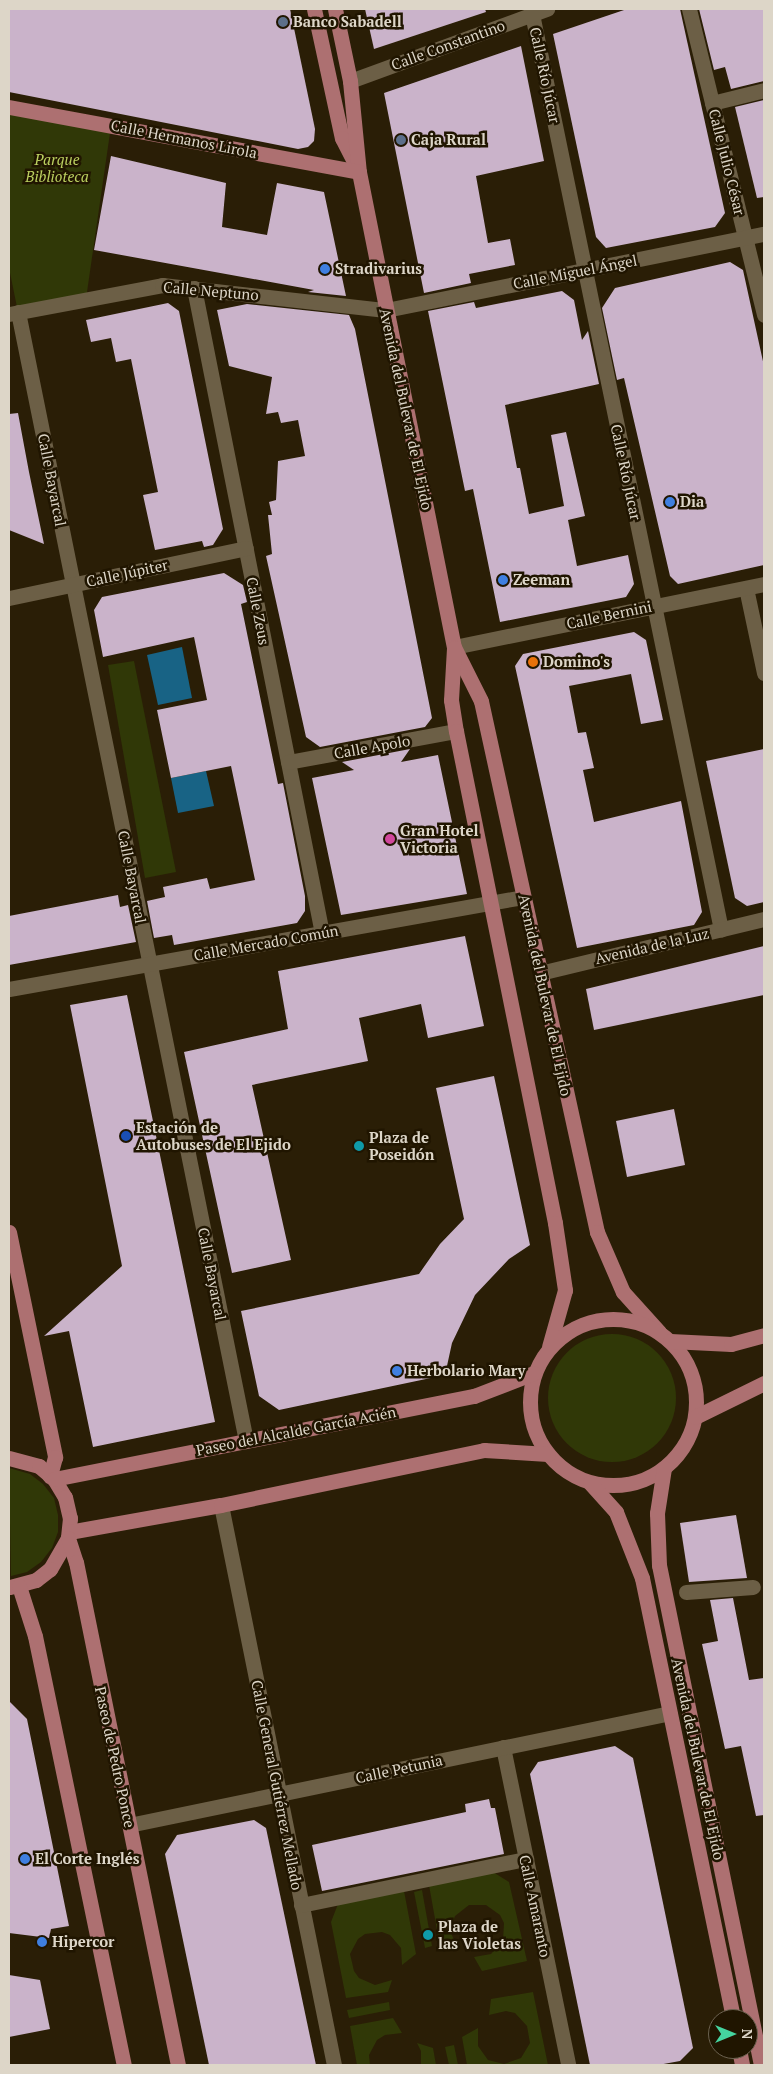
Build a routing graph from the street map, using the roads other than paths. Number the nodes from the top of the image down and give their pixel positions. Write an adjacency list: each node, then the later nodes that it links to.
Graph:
1 (335, 9): 6 (main road, Avenida del Bulevar de El Ejido)
2 (547, 9): 4 (street, Calle Constantino)
3 (689, 9): 8 (street, Calle Julio César)
4 (531, 11): 6 (street, Calle Constantino); 13 (street, Calle Río Júcar)
5 (316, 15): 6 (main road, Avenida del Bulevar de El Ejido); 10 (main road, Avenida del Bulevar de El Ejido)
6 (350, 81): 10 (main road, Avenida del Bulevar de El Ejido)
7 (764, 90): 8 (street)
8 (712, 103): 12 (street, Calle Julio César)
9 (9, 107): 10 (main road, Calle Hermanos Lirola)
10 (359, 172): 15 (main road, Avenida del Bulevar de El Ejido)
11 (764, 234): 12 (street, Calle Miguel Ángel)
12 (746, 237): 13 (street, Calle Miguel Ángel); 17 (street, Calle Julio César)
13 (585, 270): 15 (street, Calle Miguel Ángel); 23 (street, Calle Río Júcar)
14 (194, 288): 15 (street, Calle Neptuno); 16 (street, Calle Neptuno); 18 (street, Calle Zeus)
15 (386, 310): 24 (main road, Avenida del Bulevar de El Ejido)
16 (13, 313): 19 (street, Calle Bayarcal)
17 (764, 315)
18 (246, 548): 19 (street, Calle Júpiter); 27 (street, Calle Zeus)
19 (73, 584): 22 (street, Calle Júpiter); 33 (street, Calle Bayarcal)
20 (764, 584): 21 (street, Calle Bernini)
21 (746, 588): 23 (street, Calle Bernini); 25 (street)
22 (9, 598)
23 (654, 605): 24 (street, Calle Bernini); 31 (street, Calle Río Júcar)
24 (454, 646): 26 (main road, Avenida del Bulevar de El Ejido); 28 (main road, Avenida del Bulevar de El Ejido)
25 (764, 673)
26 (456, 731): 27 (street, Calle Apolo); 29 (main road, Avenida del Bulevar de El Ejido)
27 (288, 762): 32 (street, Calle Zeus)
28 (523, 897): 29 (street, Calle Mercado Común); 34 (main road, Avenida del Bulevar de El Ejido)
29 (489, 903): 32 (street, Calle Mercado Común); 39 (main road, Avenida del Bulevar de El Ejido)
30 (764, 919): 31 (street, Avenida de la Luz)
31 (721, 930): 34 (street, Avenida de la Luz)
32 (322, 933): 33 (street, Calle Mercado Común)
33 (150, 964): 35 (street, Calle Mercado Común); 43 (street, Calle Bayarcal)
34 (540, 973): 38 (main road, Avenida del Bulevar de El Ejido)
35 (9, 989)
36 (9, 1232): 47 (main road)
37 (764, 1335): 38 (main road)
38 (665, 1336): 39 (main road); 42 (main road)
39 (549, 1347): 40 (main road)
40 (534, 1373): 43 (main road, Paseo del Alcalde García Acién); 44 (main road)
41 (764, 1383): 42 (main road)
42 (695, 1417): 46 (main road)
43 (246, 1441): 47 (main road, Paseo del Alcalde García Acién)
44 (548, 1454): 48 (main road); 49 (main road)
45 (9, 1458): 47 (main road)
46 (664, 1468): 48 (main road); 61 (main road, Avenida del Bulevar de El Ejido)
47 (52, 1477): 50 (main road, Paseo de Pedro Ponce)
48 (590, 1483): 54 (main road, Avenida del Bulevar de El Ejido)
49 (220, 1505): 50 (main road); 56 (street, Calle General Gutiérrez Mellado)
50 (69, 1535): 51 (main road); 57 (main road, Paseo de Pedro Ponce)
51 (14, 1586): 62 (main road)
52 (752, 1586): 53 (street)
53 (686, 1592)
54 (670, 1712): 55 (street, Calle Petunia); 60 (main road, Avenida del Bulevar de El Ejido)
55 (502, 1747): 56 (street, Calle Petunia); 58 (street, Calle Amaranto)
56 (279, 1794): 57 (street, Calle Petunia); 59 (street, Calle General Gutiérrez Mellado)
57 (129, 1825): 63 (main road, Paseo de Pedro Ponce)
58 (526, 1859): 59 (street); 65 (street, Calle Amaranto)
59 (301, 1905): 64 (street, Calle General Gutiérrez Mellado)
60 (730, 2009)
61 (762, 2046): 66 (main road, Avenida del Bulevar de El Ejido)
62 (124, 2065)
63 (178, 2065)
64 (334, 2065)
65 (568, 2065)
66 (761, 2065)

